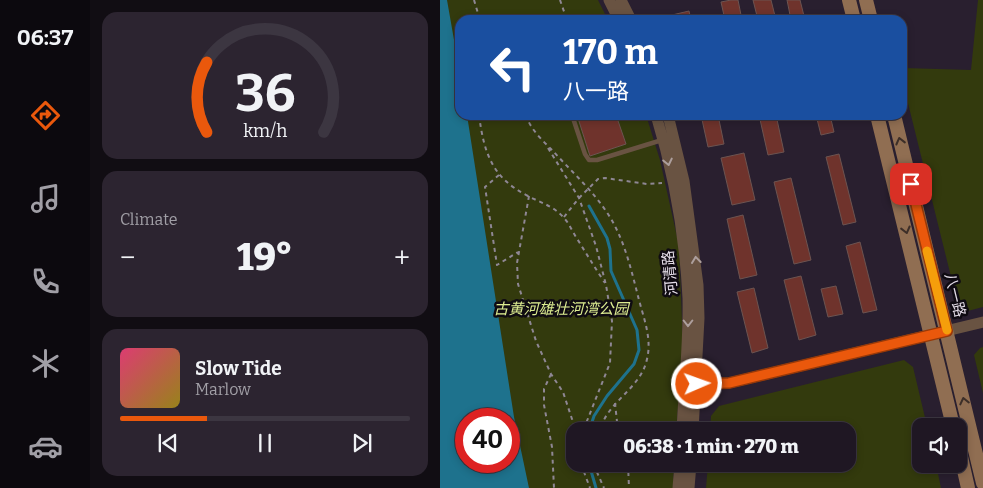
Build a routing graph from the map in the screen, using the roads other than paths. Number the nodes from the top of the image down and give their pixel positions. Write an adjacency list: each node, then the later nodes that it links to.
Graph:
1 (609, 0): 5 (street)
2 (620, 0): 6 (street)
3 (849, 0): 7 (main road)
4 (866, 0): 8 (main road)
5 (616, 15)
6 (628, 15)
7 (853, 15)
8 (870, 15)
9 (574, 120): 14 (lane)
10 (657, 120): 14 (street, 河清路)
11 (669, 120): 19 (street, 河清路, one-way to 11)
12 (878, 120): 17 (main road, one-way to 17)
13 (895, 120): 16 (main road, 八一路, one-way to 13)
14 (663, 140): 18 (street, 河清路, one-way to 18)
15 (983, 322): 16 (street)
16 (947, 331): 17 (street); 26 (main road, 八一路, one-way to 16)
17 (931, 335): 19 (street); 20 (main road)
18 (684, 384): 19 (street); 21 (street, 河清路)
19 (697, 384): 22 (street, 河清路)
20 (952, 418)
21 (682, 422)
22 (695, 422)
23 (679, 472): 27 (street)
24 (690, 472): 28 (street)
25 (965, 473): 29 (main road)
26 (983, 483)
27 (678, 488)
28 (689, 488)
29 (968, 488)

